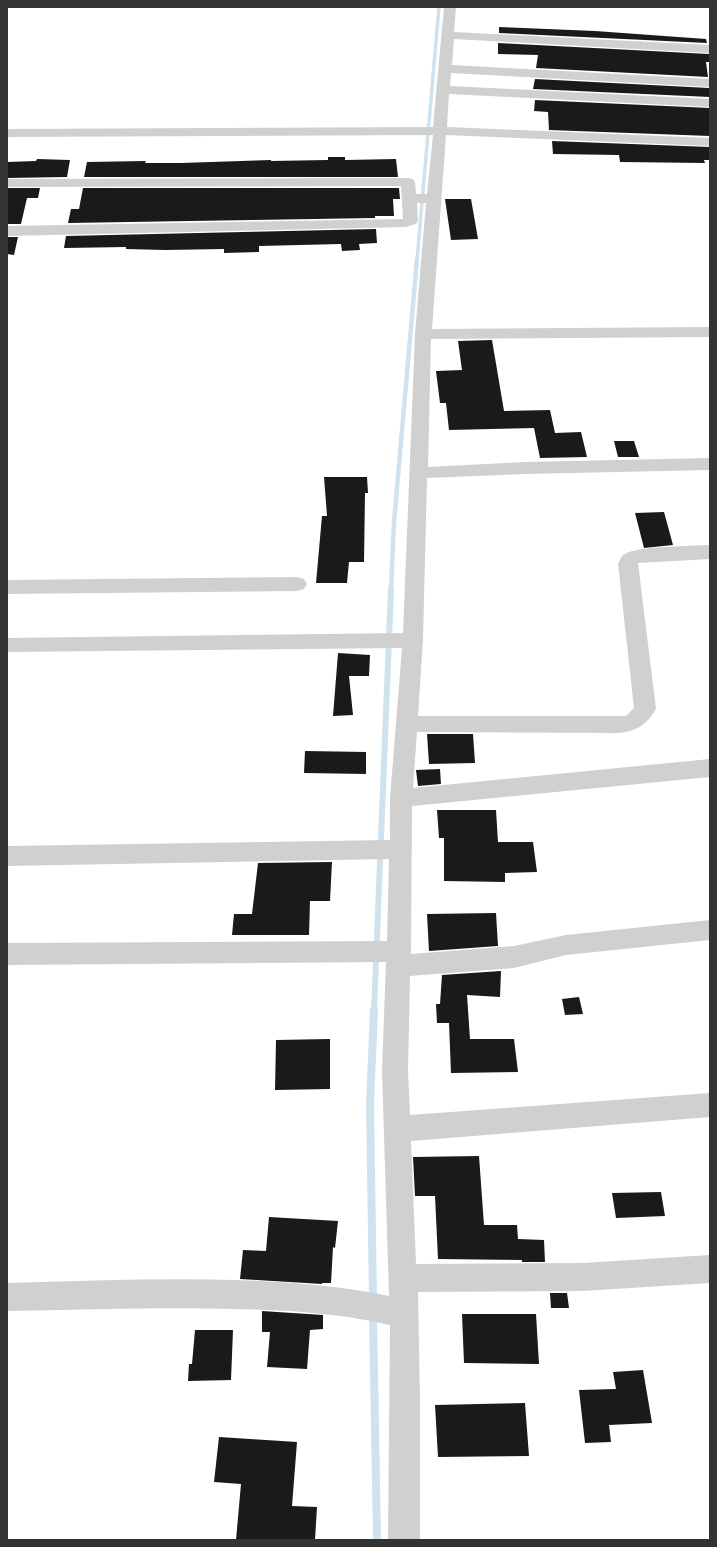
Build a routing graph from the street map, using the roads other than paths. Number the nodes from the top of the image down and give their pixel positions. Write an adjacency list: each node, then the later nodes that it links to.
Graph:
1 (450, 7): 2 (street)
2 (448, 35): 3 (street); 4 (street)
3 (710, 50)
4 (445, 69): 5 (street); 6 (street)
5 (710, 83)
6 (444, 90): 7 (street); 8 (street)
7 (710, 103)
8 (441, 130): 9 (street); 10 (street); 12 (street)
9 (7, 133)
10 (710, 142)
11 (7, 183): 12 (street)
12 (422, 198): 13 (street); 15 (street)
13 (7, 231)
14 (710, 332): 15 (street)
15 (423, 334): 17 (street)
16 (710, 464): 17 (street)
17 (418, 473): 21 (street)
18 (710, 552): 23 (street)
19 (297, 584): 20 (street)
20 (7, 587)
21 (409, 640): 22 (street); 23 (street)
22 (7, 645)
23 (407, 724): 25 (street)
24 (710, 768): 25 (street)
25 (401, 798): 26 (street)
26 (401, 849): 27 (street); 30 (street)
27 (7, 856)
28 (710, 930): 30 (street)
29 (7, 954): 30 (street)
30 (397, 956): 32 (street)
31 (710, 1105): 32 (street)
32 (397, 1129): 34 (street)
33 (710, 1269): 34 (street)
34 (402, 1278): 36 (street)
35 (7, 1297): 36 (street)
36 (399, 1313): 37 (street)
37 (404, 1540)

